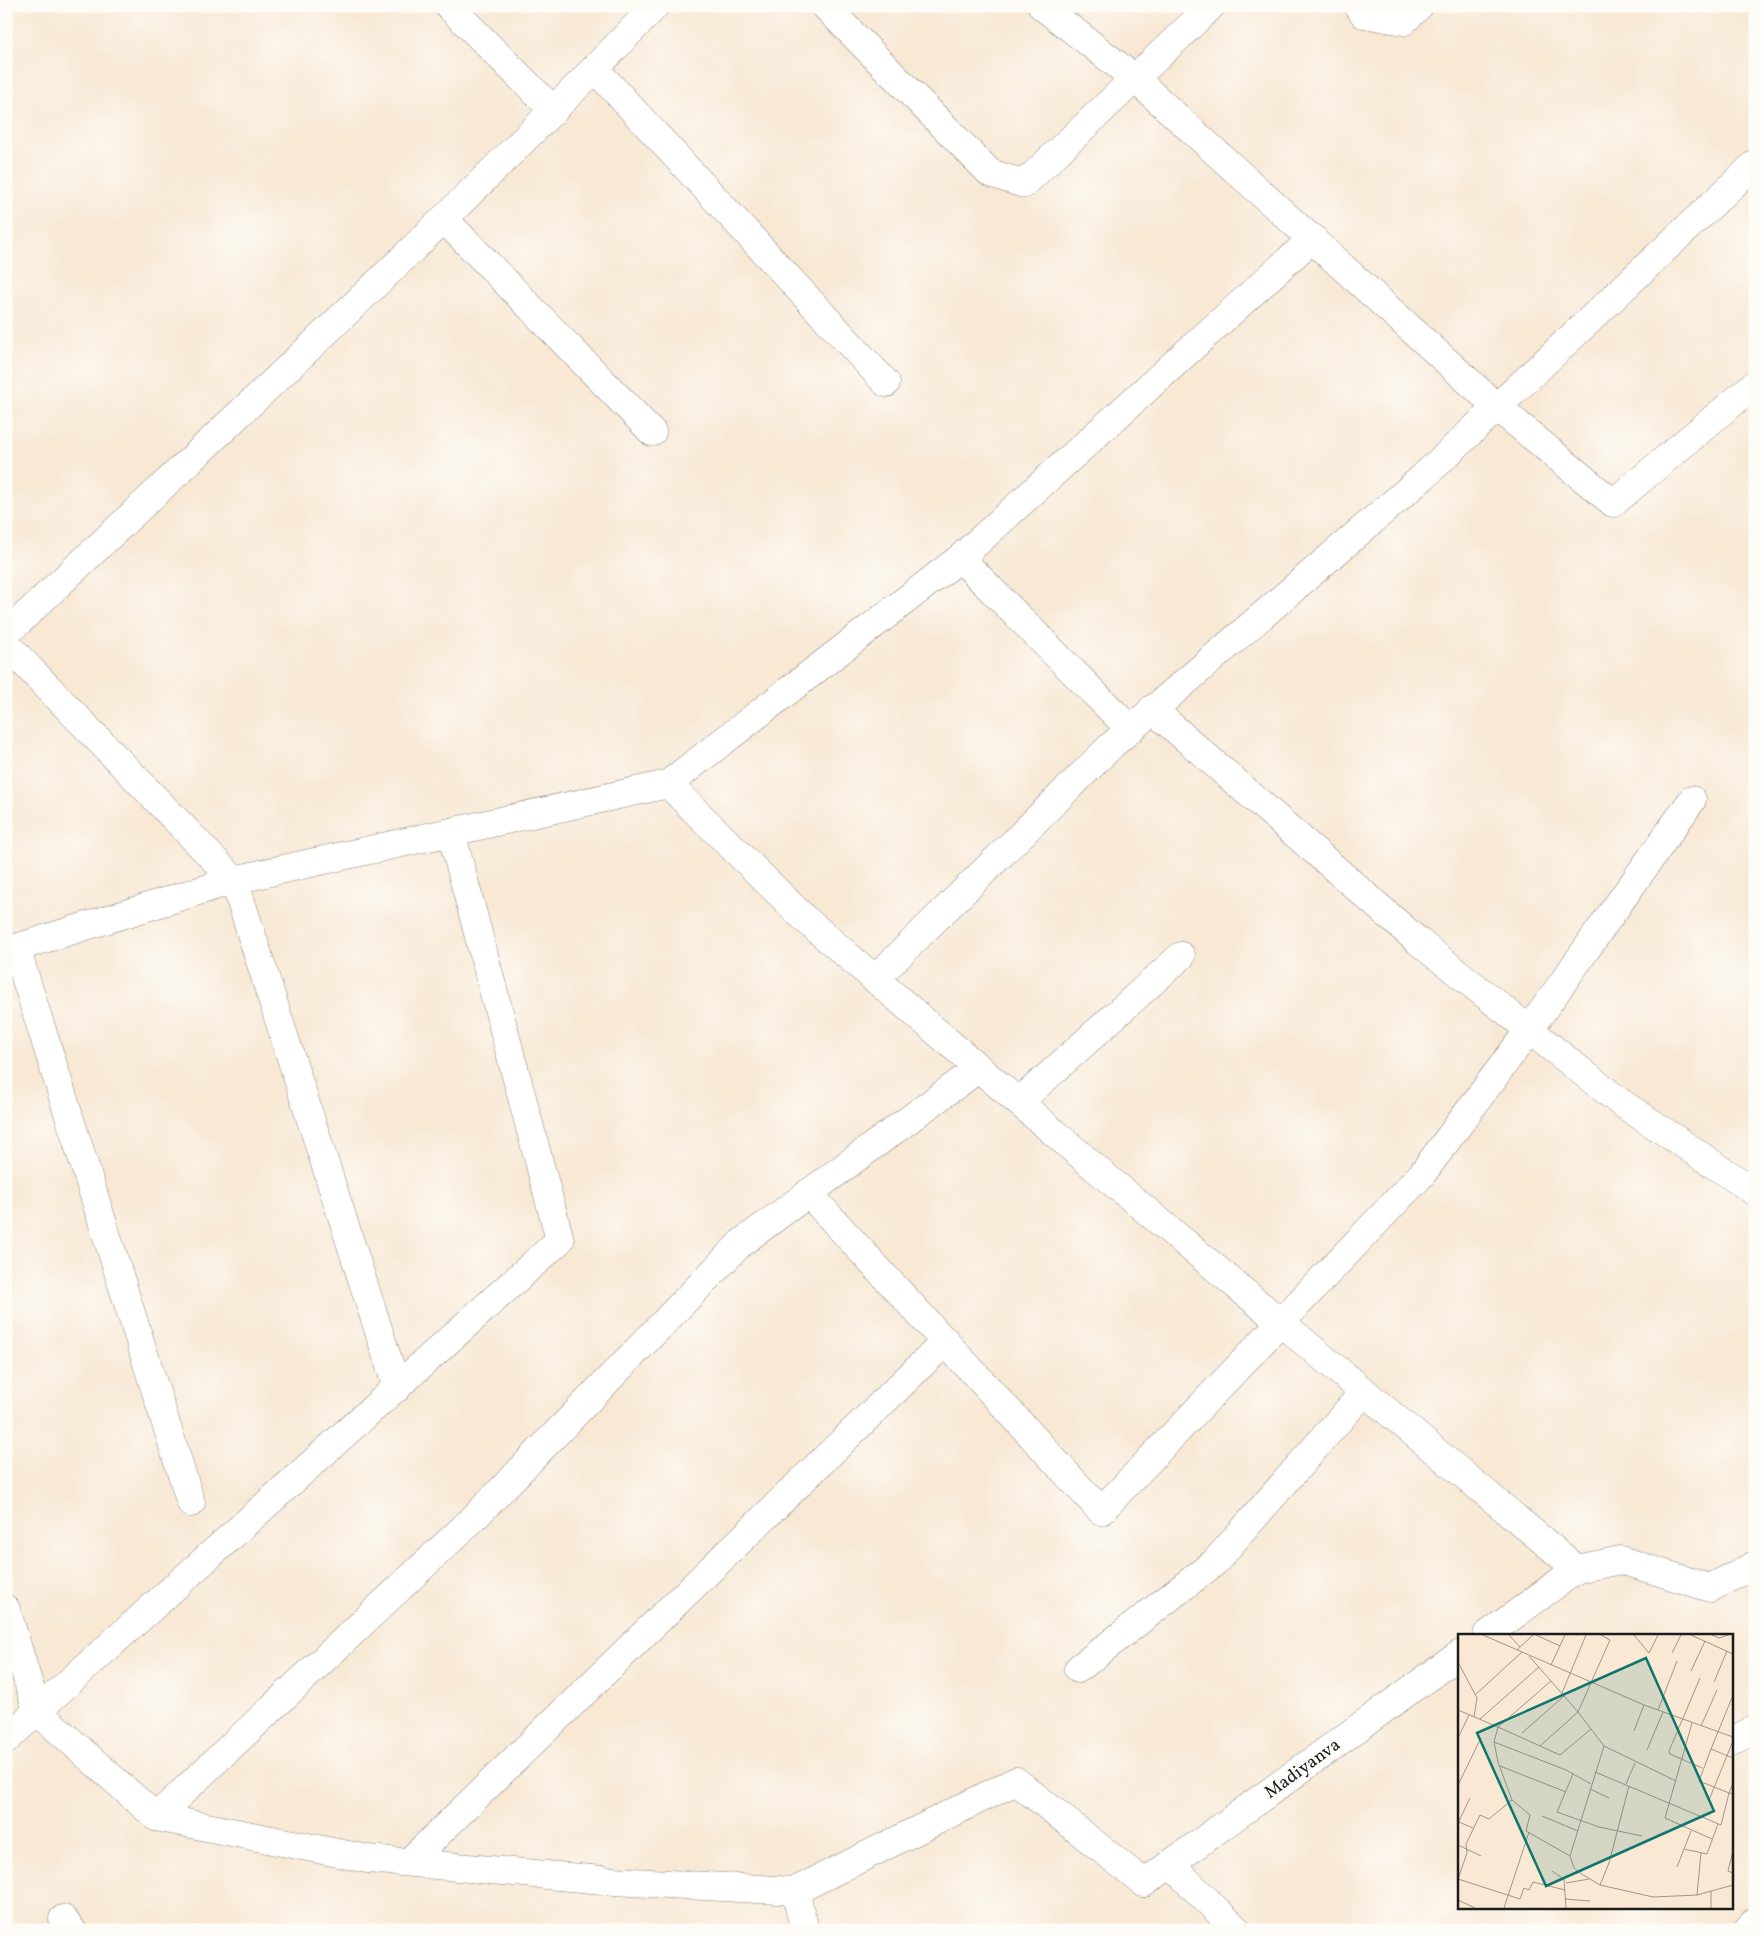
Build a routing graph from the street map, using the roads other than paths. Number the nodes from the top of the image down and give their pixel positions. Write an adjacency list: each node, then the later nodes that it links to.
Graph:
1 (450, 6): 10 (street)
2 (655, 6): 8 (street)
3 (825, 6): 9 (street)
4 (1042, 6): 9 (street)
5 (1211, 6): 9 (street)
6 (1358, 6): 7 (street)
7 (1419, 6)
8 (595, 69): 10 (street); 14 (street)
9 (1134, 78): 13 (street)
10 (554, 112): 12 (street)
11 (1755, 164): 16 (street)
12 (444, 219): 17 (street); 19 (street)
13 (1313, 238): 16 (street); 18 (street)
14 (886, 383)
15 (1755, 384): 16 (street)
16 (1497, 407): 21 (street)
17 (652, 432)
18 (960, 558): 22 (street); 23 (street)
19 (6, 634)
20 (6, 644): 26 (street)
21 (1152, 710): 22 (street); 30 (street)
22 (1130, 729): 29 (street)
23 (668, 784): 25 (street); 29 (street)
24 (1692, 800): 30 (street)
25 (451, 832): 26 (street); 37 (street)
26 (234, 880): 27 (street); 37 (street)
27 (11, 949): 39 (street)
28 (1181, 956): 32 (street)
29 (874, 979): 31 (street)
30 (1529, 1030): 33 (street); 35 (street)
31 (979, 1068): 32 (street); 34 (street)
32 (1019, 1102): 35 (street)
33 (1755, 1192)
34 (808, 1193): 36 (street); 50 (street)
35 (1282, 1323): 36 (street); 38 (street)
36 (946, 1341): 51 (street)
37 (397, 1388): 46 (street)
38 (1364, 1392): 41 (street); 45 (street)
39 (191, 1503)
40 (1755, 1565): 41 (street)
41 (1577, 1569): 43 (street)
42 (6, 1609): 46 (street)
43 (1488, 1634)
44 (1458, 1655): 52 (street, Madiyanva)
45 (1078, 1669)
46 (37, 1711): 49 (street); 50 (street)
47 (1755, 1729): 48 (street)
48 (1734, 1739)
49 (6, 1740)
50 (156, 1817): 51 (street)
51 (409, 1862): 53 (street)
52 (1170, 1864): 53 (street, Madiyanva); 56 (street)
53 (795, 1891): 55 (street)
54 (1755, 1922): 57 (street)
55 (805, 1930)
56 (1237, 1930)
57 (1748, 1930)

